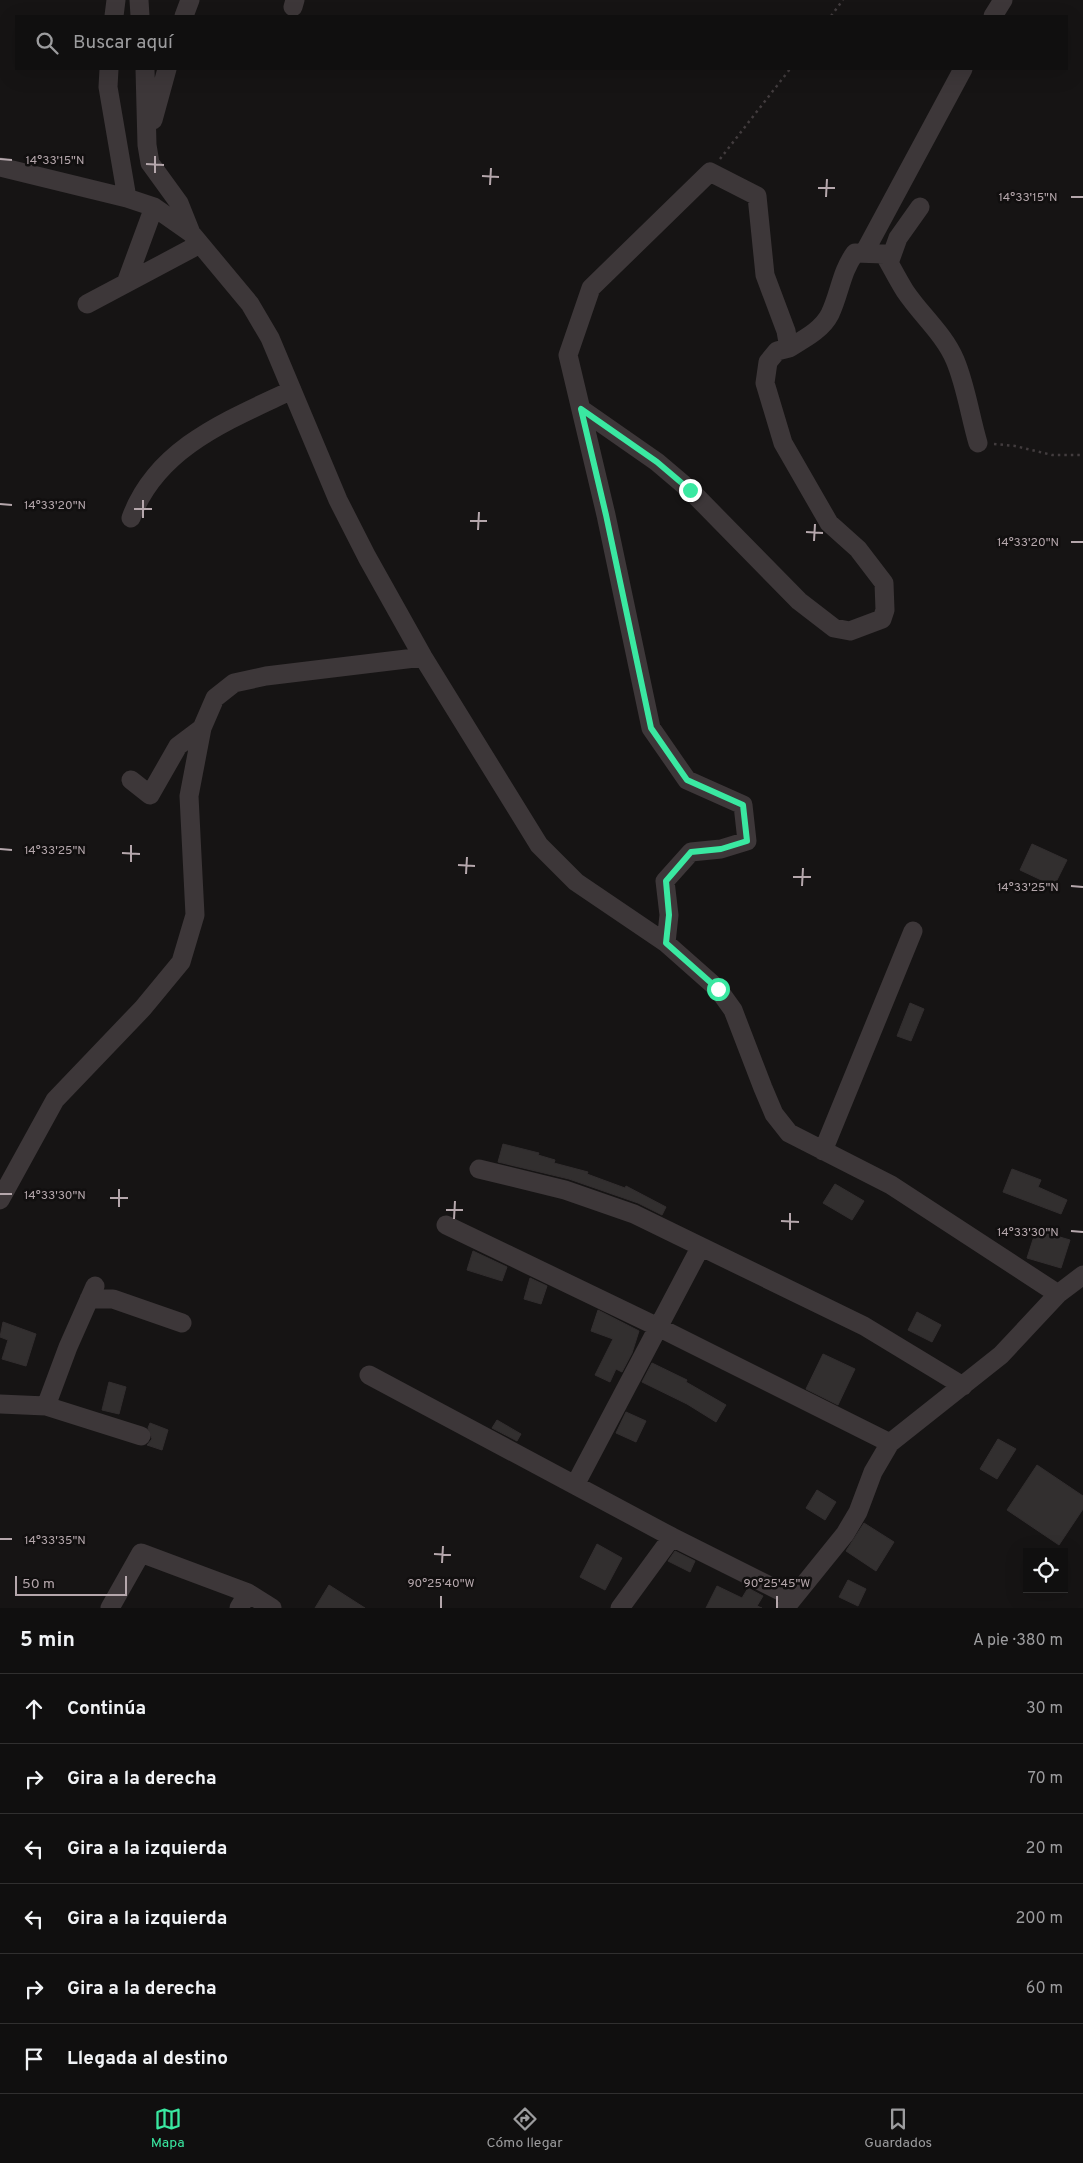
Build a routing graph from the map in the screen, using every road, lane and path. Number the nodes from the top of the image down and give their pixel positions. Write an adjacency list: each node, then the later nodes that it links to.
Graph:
1 (116, 0): 6 (street)
2 (139, 0): 7 (street)
3 (190, 0): 8 (street)
4 (843, 0): 9 (path)
5 (1003, 0): 10 (street)
6 (114, 15)
7 (140, 15)
8 (184, 15)
9 (832, 15)
10 (994, 15)
11 (109, 70): 19 (street)
12 (145, 70): 16 (street)
13 (167, 70): 16 (street)
14 (789, 70): 18 (path)
15 (962, 70): 23 (street)
16 (147, 145): 22 (street)
17 (0, 167): 19 (street)
18 (710, 172): 27 (street); 29 (street)
19 (127, 198): 20 (street)
20 (154, 207): 22 (street); 25 (street)
21 (920, 207): 24 (street)
22 (196, 239): 25 (street); 28 (street)
23 (864, 254): 24 (street); 27 (street)
24 (889, 263): 30 (street)
25 (126, 283): 26 (street)
26 (87, 304)
27 (789, 348): 29 (street)
28 (292, 390): 32 (street); 33 (street)
29 (581, 409): 37 (street)
30 (978, 443): 31 (path)
31 (1083, 455)
32 (131, 518)
33 (423, 657): 34 (street); 37 (street)
34 (202, 728): 35 (street); 40 (street)
35 (130, 780)
36 (913, 930): 38 (street)
37 (666, 943): 38 (street)
38 (823, 1151): 44 (street)
39 (479, 1170): 42 (street)
40 (0, 1200)
41 (446, 1225): 46 (street)
42 (700, 1248): 46 (street); 48 (street)
43 (1083, 1275): 44 (street)
44 (1058, 1294): 48 (street)
45 (182, 1323): 50 (street)
46 (658, 1327): 52 (street); 53 (street)
47 (369, 1375): 53 (street)
48 (963, 1386): 52 (street)
49 (0, 1404): 50 (street)
50 (46, 1406): 51 (street)
51 (141, 1436)
52 (890, 1443): 56 (street)
53 (575, 1486): 54 (street)
54 (672, 1537): 56 (street); 59 (street)
55 (243, 1600): 57 (street); 58 (street)
56 (789, 1603)
57 (110, 1608)
58 (272, 1608)
59 (620, 1608)

